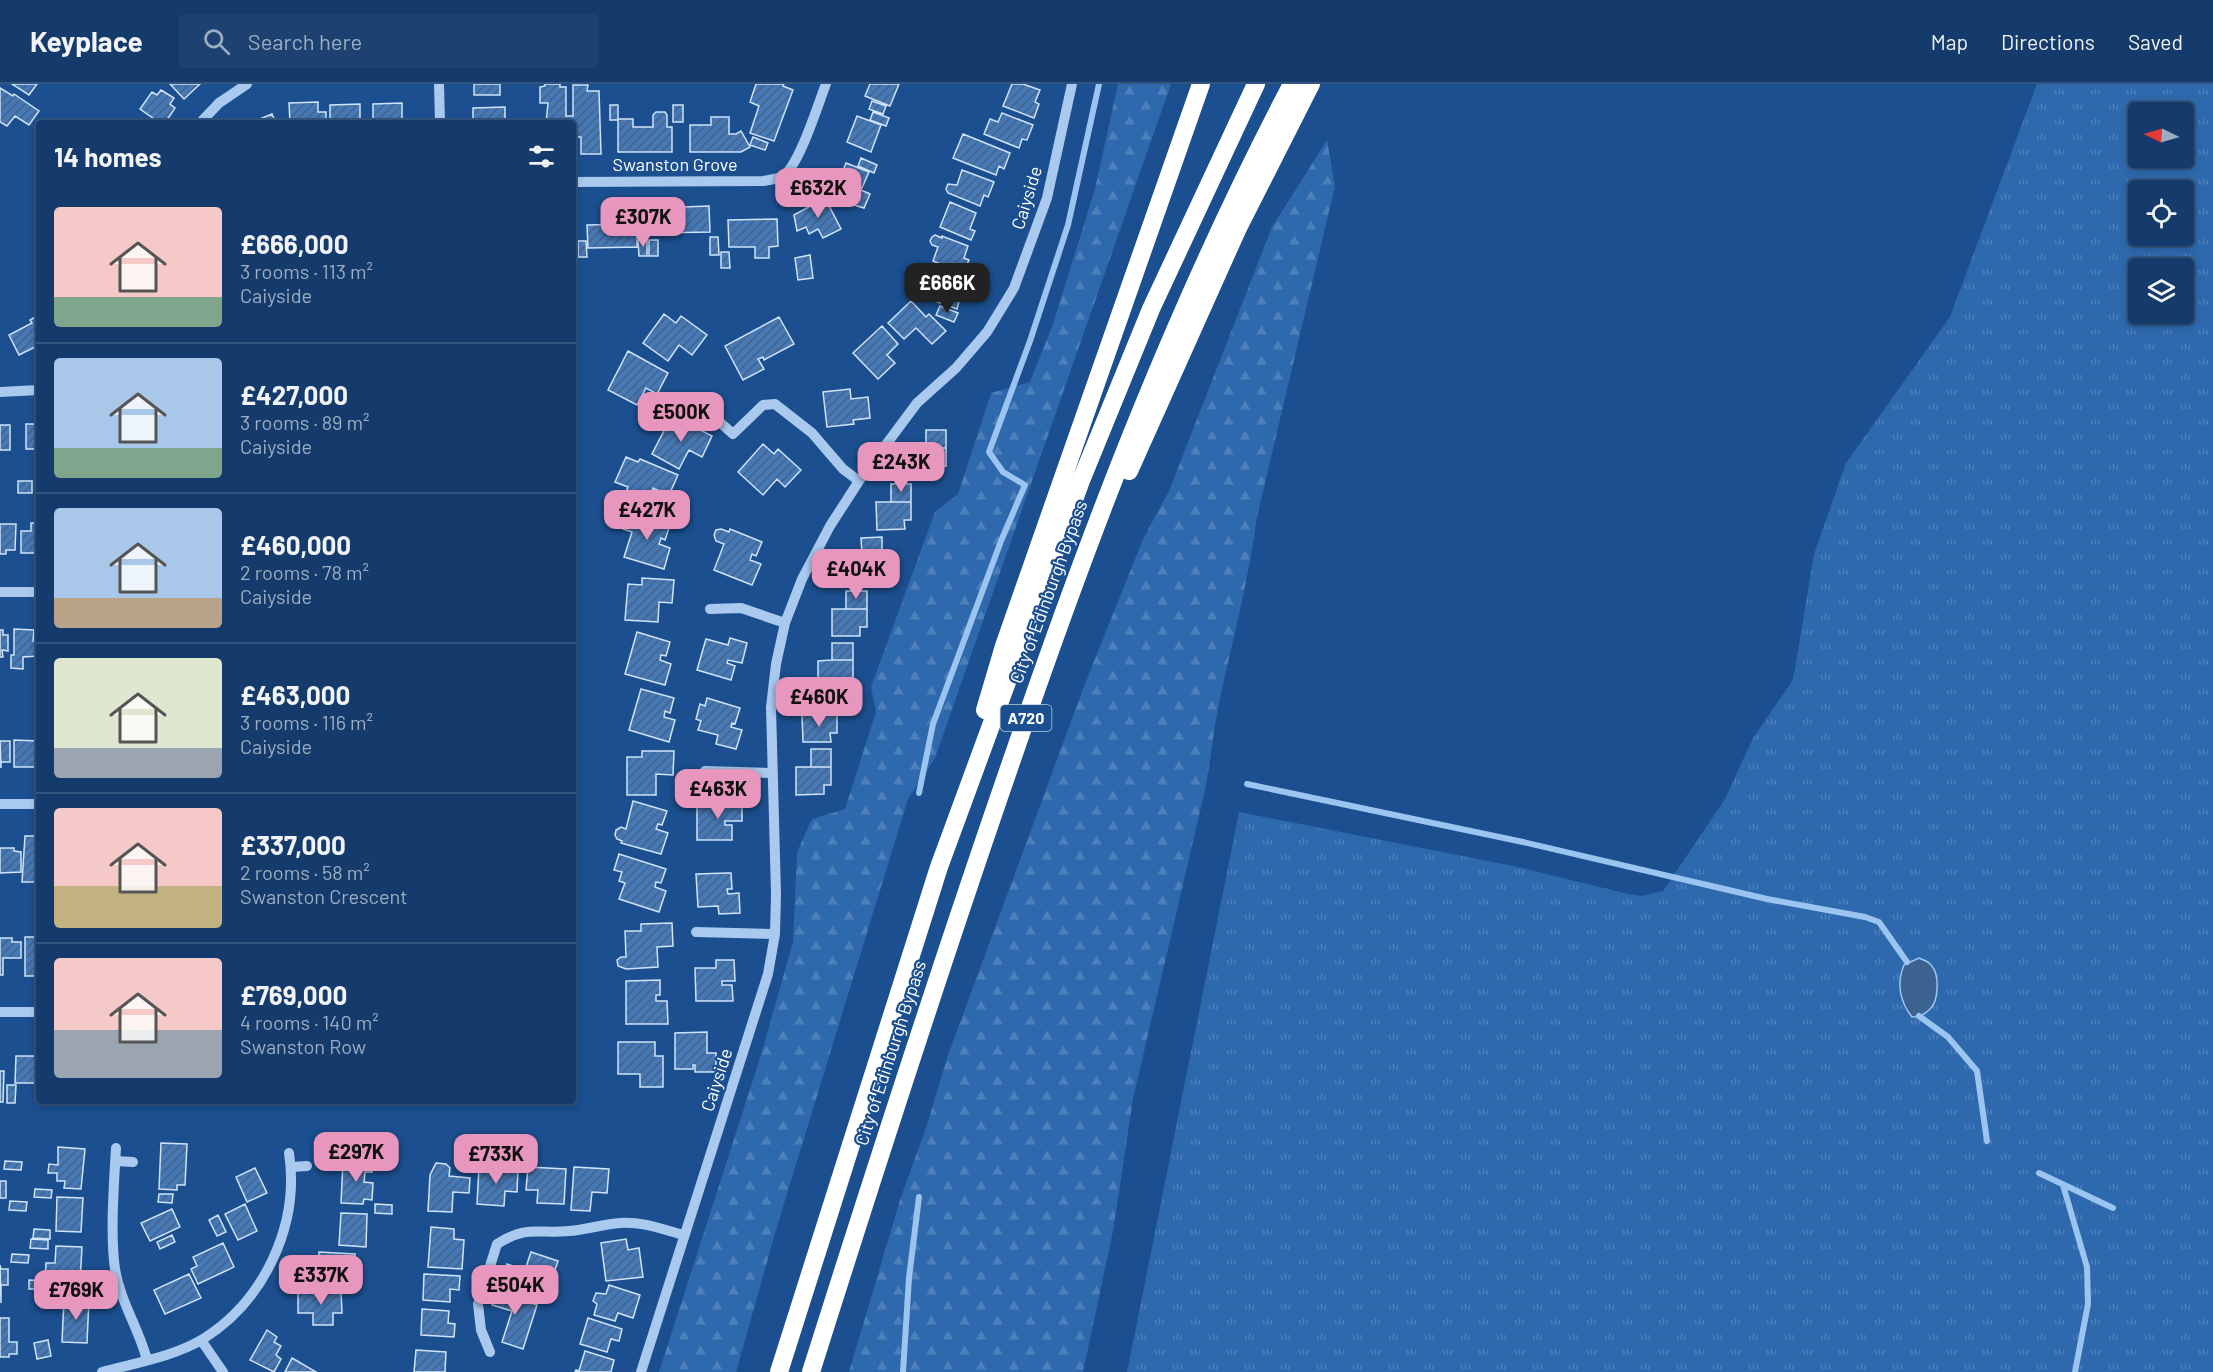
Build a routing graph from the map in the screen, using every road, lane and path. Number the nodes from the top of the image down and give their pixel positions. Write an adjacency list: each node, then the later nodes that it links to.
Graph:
1 (247, 84): 9 (street)
2 (439, 84): 10 (street)
3 (826, 84): 11 (street, Swanston Grove)
4 (1072, 84): 15 (street, Caiyside)
5 (1201, 84): 25 (highway)
6 (1256, 84): 25 (highway, City of Edinburgh Bypass / A720)
7 (1292, 84): 20 (highway, City of Edinburgh Bypass / A720)
8 (1311, 84): 20 (highway)
9 (203, 120)
10 (440, 120)
11 (576, 182)
12 (36, 390): 13 (street)
13 (0, 392)
14 (697, 402): 15 (street)
15 (859, 481): 19 (street, Caiyside)
16 (0, 592): 17 (street)
17 (36, 592)
18 (710, 609): 19 (street)
19 (785, 622): 22 (street, Caiyside)
20 (1053, 641): 44 (highway, City of Edinburgh Bypass / A720)
21 (705, 771): 22 (street)
22 (772, 773): 27 (street, Caiyside)
23 (0, 804): 24 (street)
24 (36, 804)
25 (939, 867): 43 (highway, City of Edinburgh Bypass / A720)
26 (696, 932): 27 (street)
27 (775, 934): 36 (street, Caiyside)
28 (0, 1012): 29 (street)
29 (36, 1012)
30 (116, 1148): 32 (street)
31 (290, 1153): 35 (street)
32 (116, 1161): 33 (street); 39 (street)
33 (133, 1162)
34 (307, 1166): 35 (street)
35 (291, 1167): 37 (street)
36 (684, 1236): 38 (street); 42 (street, Caiyside)
37 (201, 1340): 39 (street); 41 (street)
38 (490, 1352)
39 (147, 1360): 40 (street)
40 (102, 1372)
41 (223, 1372)
42 (640, 1372)
43 (779, 1372)
44 (811, 1372)

